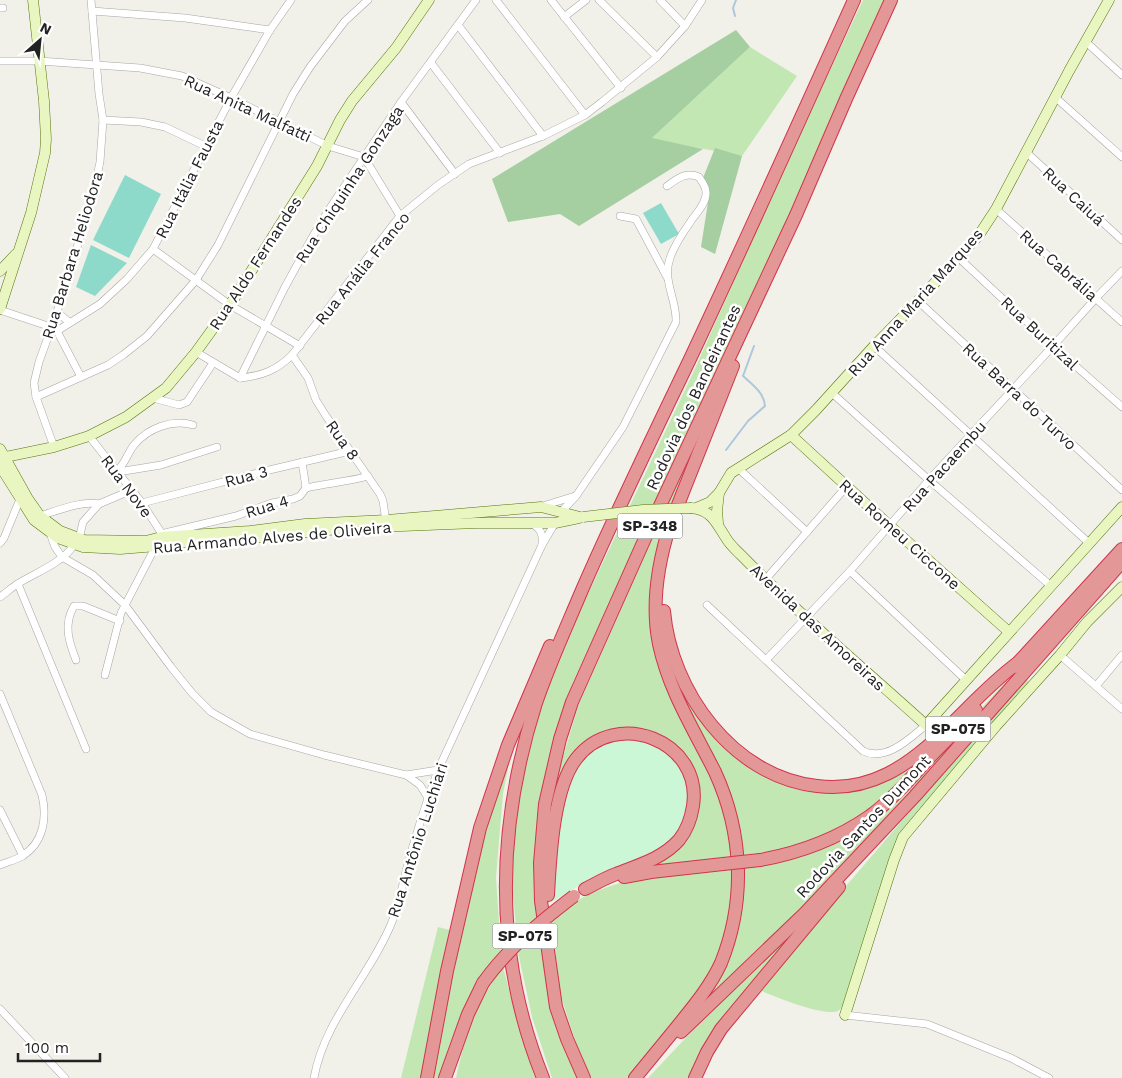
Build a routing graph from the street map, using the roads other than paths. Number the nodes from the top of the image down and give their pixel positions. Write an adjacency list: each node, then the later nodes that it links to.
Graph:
1 (33, 0): 24 (main road)
2 (91, 0): 16 (street, Rua Barbara Heliodora)
3 (291, 0): 20 (street, Rua Itália Fausta)
4 (368, 0): 34 (street)
5 (429, 0): 37 (main road, Rua Aldo Fernandes)
6 (476, 0): 18 (street, Rua Chiquinha Gonzaga)
7 (496, 0): 32 (street)
8 (551, 0): 17 (street)
9 (586, 0): 17 (street)
10 (599, 0): 22 (street)
11 (660, 0): 19 (street)
12 (702, 0): 19 (street, Rua Anália Franco)
13 (854, 0): 113 (highway, Rodovia dos Bandeirantes / SP-348)
14 (891, 0): 51 (highway, Rodovia dos Bandeirantes / SP-348)
15 (1109, 0): 21 (main road, Rua Anna Maria Marques)
16 (92, 11): 20 (street); 26 (street, Rua Barbara Heliodora)
17 (564, 17): 28 (street)
18 (458, 25): 25 (street, Rua Chiquinha Gonzaga); 35 (street)
19 (685, 26): 22 (street, Rua Anália Franco)
20 (270, 30): 30 (street, Rua Itália Fausta)
21 (1085, 41): 27 (street); 29 (main road, Rua Anna Maria Marques)
22 (657, 57): 28 (street, Rua Anália Franco)
23 (0, 61): 24 (street, Rua Anita Malfatti)
24 (39, 61): 26 (street, Rua Anita Malfatti); 49 (main road)
25 (430, 62): 31 (street, Rua Chiquinha Gonzaga); 39 (street)
26 (96, 65): 30 (street, Rua Anita Malfatti); 33 (street, Rua Barbara Heliodora)
27 (1122, 75)
28 (621, 88): 32 (street, Rua Anália Franco)
29 (1055, 97): 38 (main road, Rua Anna Maria Marques); 40 (street)
30 (231, 98): 34 (street, Rua Anita Malfatti); 36 (street, Rua Itália Fausta)
31 (401, 102): 41 (street, Rua Chiquinha Gonzaga); 42 (street)
32 (585, 115): 35 (street, Rua Anália Franco)
33 (103, 120): 36 (street); 62 (street, Rua Barbara Heliodora)
34 (279, 123): 37 (street, Rua Anita Malfatti); 55 (street)
35 (543, 136): 39 (street, Rua Anália Franco)
36 (205, 146): 48 (street, Rua Itália Fausta)
37 (328, 146): 41 (street, Rua Anita Malfatti); 60 (main road, Rua Aldo Fernandes)
38 (1026, 152): 44 (main road, Rua Anna Maria Marques); 47 (street, Rua Caiuá)
39 (500, 153): 42 (street, Rua Anália Franco)
40 (1122, 156)
41 (364, 157): 45 (street); 65 (street, Rua Chiquinha Gonzaga)
42 (455, 174): 45 (street, Rua Anália Franco)
43 (667, 186): 54 (street)
44 (996, 209): 50 (main road, Rua Anna Maria Marques); 58 (street, Rua Cabrália)
45 (400, 216): 67 (street, Rua Anália Franco)
46 (620, 216): 54 (street)
47 (1122, 240)
48 (153, 249): 55 (street); 63 (street, Rua Itália Fausta)
49 (19, 250): 52 (main road); 57 (main road)
50 (959, 258): 59 (main road, Rua Anna Maria Marques); 69 (street, Rua Buritizal)
51 (771, 268): 100 (highway); 156 (highway, Rodovia dos Bandeirantes / SP-348)
52 (0, 271)
53 (1122, 271): 58 (street, Rua Pacaembu)
54 (667, 277): 98 (street)
55 (196, 280): 60 (street); 73 (street)
56 (0, 287): 57 (main road)
57 (4, 298): 61 (main road)
58 (1096, 298): 64 (street, Rua Cabrália); 69 (street, Rua Pacaembu)
59 (918, 301): 68 (main road, Rua Anna Maria Marques); 75 (street, Rua Barra do Turvo)
60 (230, 305): 65 (street); 70 (main road, Rua Aldo Fernandes)
61 (0, 309): 66 (street)
62 (57, 312): 63 (street); 66 (street, Rua Barbara Heliodora)
63 (69, 322): 66 (street, Rua Itália Fausta)
64 (1122, 322)
65 (267, 328): 67 (street); 74 (street, Rua Chiquinha Gonzaga)
66 (54, 329): 73 (street); 77 (street, Rua Barbara Heliodora)
67 (300, 346): 71 (street, Rua Anália Franco)
68 (874, 346): 76 (main road, Rua Anna Maria Marques); 82 (street)
69 (1053, 346): 75 (street, Rua Pacaembu); 79 (street, Rua Buritizal)
70 (196, 352): 72 (street); 78 (main road, Rua Aldo Fernandes)
71 (292, 355): 74 (street, Rua Anália Franco); 86 (street, Rua 8)
72 (213, 363): 74 (street); 78 (street)
73 (81, 377): 77 (street)
74 (240, 378)
75 (1012, 390): 82 (street, Rua Pacaembu); 96 (street, Rua Barra do Turvo)
76 (832, 393): 81 (main road, Rua Anna Maria Marques); 92 (street)
77 (36, 397): 84 (street, Rua Barbara Heliodora)
78 (154, 398): 83 (main road, Rua Aldo Fernandes)
79 (1122, 407)
80 (193, 425): 90 (street)
81 (791, 435): 89 (main road); 93 (main road, Rua Romeu Ciccone)
82 (971, 435): 92 (street, Rua Pacaembu); 120 (street)
83 (89, 436): 84 (main road, Rua Aldo Fernandes); 90 (street, Rua Nove)
84 (54, 447): 88 (main road, Rua Aldo Fernandes)
85 (217, 447): 90 (street)
86 (350, 451): 87 (street, Rua 3); 91 (street, Rua 8)
87 (302, 462): 94 (street); 102 (street, Rua 3)
88 (3, 464): 99 (main road, Rua Armando Alves de Oliveira); 107 (main road, Rua Armando Alves de Oliveira)
89 (738, 468): 97 (main road); 115 (street)
90 (118, 472): 95 (street, Rua Nove)
91 (368, 476): 94 (street, Rua 4); 109 (street, Rua 8)
92 (929, 480): 114 (street, Rua Pacaembu); 128 (street)
93 (847, 486): 114 (main road, Rua Romeu Ciccone); 115 (street)
94 (306, 488): 117 (street, Rua 4)
95 (132, 490): 101 (street); 102 (street, Rua Nove)
96 (1122, 490)
97 (719, 494): 104 (main road); 112 (main road)
98 (576, 496): 103 (street); 106 (street)
99 (20, 499): 116 (main road, Rua Armando Alves de Oliveira); 119 (street)
100 (678, 502): 140 (highway); 167 (highway)
101 (99, 504): 107 (street); 118 (street)
102 (142, 504): 117 (street, Rua Nove)
103 (537, 507): 106 (main road, Rua Armando Alves de Oliveira); 109 (main road, Rua Armando Alves de Oliveira); 110 (main road)
104 (693, 508): 108 (main road, Rua Armando Alves de Oliveira, bridge); 112 (main road, Avenida das Amoreiras)
105 (1122, 508): 120 (main road)
106 (561, 512): 108 (main road, Rua Armando Alves de Oliveira); 111 (main road)
107 (40, 516): 118 (main road, Rua Armando Alves de Oliveira)
108 (581, 517): 111 (main road, Rua Armando Alves de Oliveira)
109 (386, 523): 110 (main road, Rua Armando Alves de Oliveira); 117 (main road, Rua Armando Alves de Oliveira)
110 (531, 523): 111 (main road, Rua Armando Alves de Oliveira); 121 (street)
111 (555, 523): 121 (street, Rua Antônio Luchiari)
112 (718, 523): 126 (main road, Avenida das Amoreiras)
113 (610, 526): 162 (highway); 165 (highway, Rodovia dos Bandeirantes / SP-348)
114 (890, 526): 125 (street, Rua Pacaembu); 135 (main road, Rua Romeu Ciccone)
115 (807, 532): 126 (street)
116 (50, 533): 118 (main road, Rua Armando Alves de Oliveira); 123 (street)
117 (160, 539): 118 (main road, Rua Armando Alves de Oliveira); 131 (street)
118 (76, 542): 123 (street)
119 (0, 543)
120 (1090, 544): 128 (main road)
121 (542, 545): 148 (street, Rua Antônio Luchiari)
122 (1122, 549): 140 (highway, Rodovia Santos Dumont / SP-075)
123 (62, 557): 127 (street); 131 (street)
124 (1121, 564): 150 (highway, Rodovia Santos Dumont / SP-075)
125 (850, 571): 133 (street, Rua Pacaembu); 142 (street)
126 (765, 580): 133 (main road, Avenida das Amoreiras)
127 (18, 584): 130 (street); 147 (street)
128 (1051, 586): 135 (main road)
129 (1122, 587): 136 (main road)
130 (0, 597)
131 (125, 605): 134 (street); 149 (street)
132 (707, 605): 139 (street)
133 (807, 618): 139 (street, Rua Pacaembu); 146 (main road, Avenida das Amoreiras)
134 (120, 621): 138 (street); 141 (street)
135 (1010, 632): 142 (main road)
136 (1060, 655): 143 (street); 158 (main road)
137 (1122, 655): 143 (street)
138 (76, 660)
139 (766, 660): 146 (street)
140 (1019, 662): 155 (highway, Rodovia Santos Dumont / SP-075, bridge)
141 (105, 675)
142 (966, 680): 146 (main road)
143 (1096, 686): 145 (street)
144 (0, 694): 153 (street)
145 (1122, 709)
146 (926, 725)
147 (86, 748)
148 (438, 770): 149 (street); 151 (street, Rua Antônio Luchiari)
149 (406, 775): 151 (street)
150 (915, 796): 167 (highway, Rodovia Santos Dumont / SP-075); 168 (highway)
151 (428, 798): 161 (street, Rua Antônio Luchiari)
152 (0, 810): 153 (street)
153 (23, 856): 154 (street)
154 (0, 865)
155 (585, 889): 156 (highway); 159 (highway, SP-075, bridge)
156 (546, 942): 166 (highway, Rodovia dos Bandeirantes / SP-348)
157 (0, 1008): 160 (street)
158 (845, 1015): 169 (street)
159 (458, 1042): 163 (highway); 164 (highway)
160 (66, 1078)
161 (314, 1078)
162 (427, 1078)
163 (445, 1078)
164 (450, 1078)
165 (543, 1078)
166 (584, 1078)
167 (635, 1078)
168 (695, 1078)
169 (1048, 1078)

